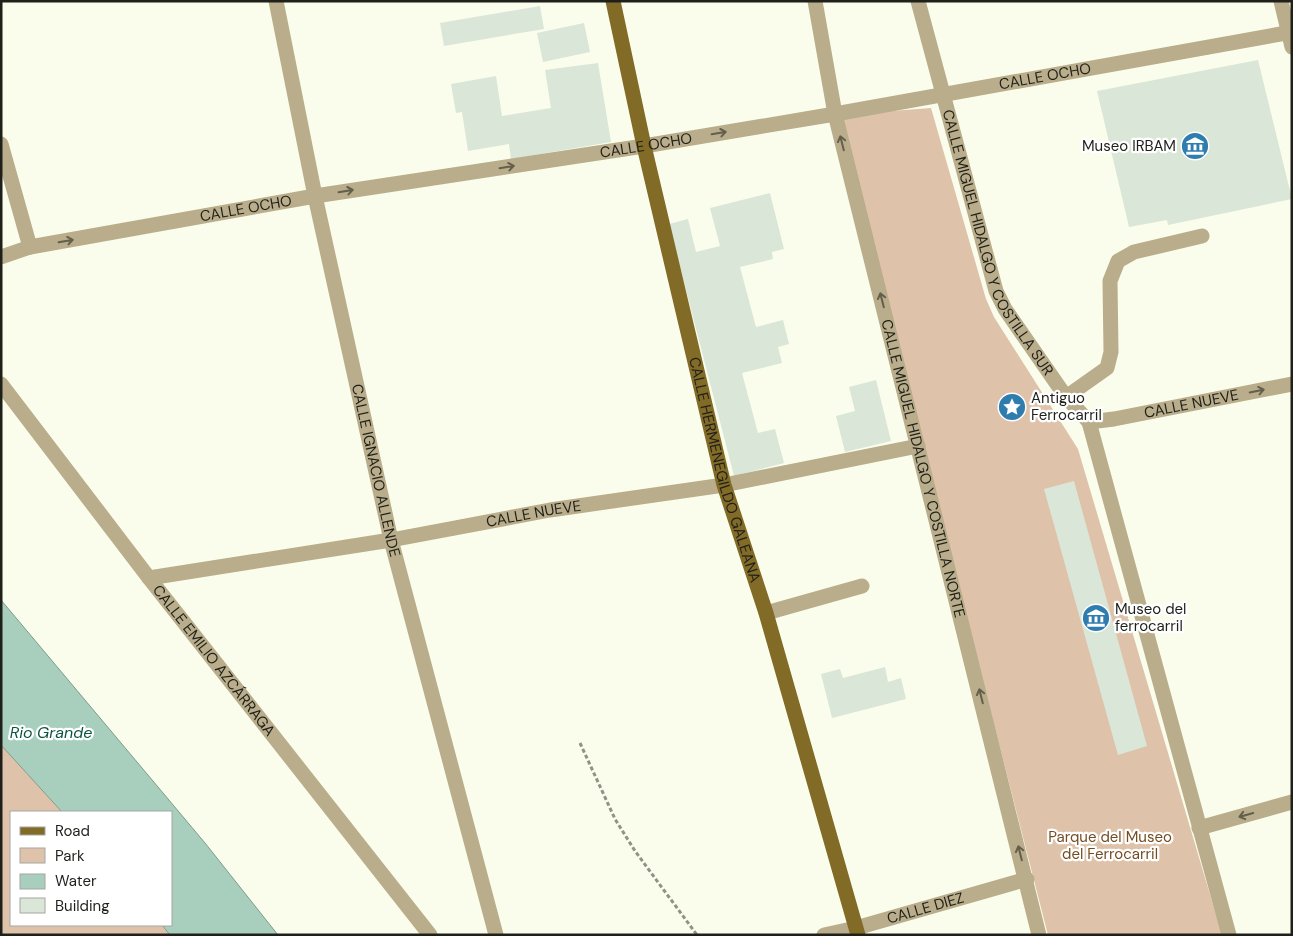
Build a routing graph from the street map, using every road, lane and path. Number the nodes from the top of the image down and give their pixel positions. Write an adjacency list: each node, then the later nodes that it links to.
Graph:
1 (276, 1): 11 (street, CALLE IGNACIO ALLENDE)
2 (613, 1): 10 (main road, CALLE HERMENEGILDO GALEANA)
3 (814, 1): 8 (street, CALLE MIGUEL HIDALGO Y COSTILLA NORTE)
4 (918, 1): 7 (street, CALLE MIGUEL HIDALGO Y COSTILLA SUR)
5 (1281, 1): 6 (street)
6 (1291, 37): 7 (street, CALLE OCHO)
7 (944, 93): 8 (street, CALLE OCHO); 17 (street, CALLE MIGUEL HIDALGO Y COSTILLA SUR)
8 (835, 114): 10 (street, CALLE OCHO, one-way to 8); 19 (street, CALLE MIGUEL HIDALGO Y COSTILLA NORTE, one-way to 8)
9 (1, 144): 13 (street)
10 (644, 146): 11 (street, CALLE OCHO, one-way to 10); 20 (main road, CALLE HERMENEGILDO GALEANA)
11 (315, 196): 13 (street, CALLE OCHO, one-way to 11); 21 (street, CALLE IGNACIO ALLENDE)
12 (1202, 236): 17 (street)
13 (30, 248): 14 (street, CALLE OCHO)
14 (1, 256)
15 (1, 384): 22 (street, CALLE EMILIO AZCÁRRAGA)
16 (1292, 384): 18 (street, CALLE NUEVE, one-way to 16)
17 (1066, 397): 18 (street, CALLE MIGUEL HIDALGO Y COSTILLA SUR)
18 (1089, 422): 27 (street, CALLE MIGUEL HIDALGO Y COSTILLA SUR)
19 (918, 446): 20 (street, CALLE NUEVE); 28 (street, CALLE MIGUEL HIDALGO Y COSTILLA NORTE, one-way to 19)
20 (724, 485): 21 (street, CALLE NUEVE); 24 (main road, CALLE HERMENEGILDO GALEANA)
21 (391, 540): 22 (street, CALLE NUEVE); 31 (street, CALLE IGNACIO ALLENDE)
22 (148, 578): 30 (street, CALLE EMILIO AZCÁRRAGA)
23 (862, 586): 24 (street)
24 (766, 612): 29 (main road, CALLE HERMENEGILDO GALEANA)
25 (580, 743): 32 (path)
26 (1292, 802): 27 (street, one-way to 27)
27 (1199, 828): 35 (street, CALLE MIGUEL HIDALGO Y COSTILLA SUR)
28 (1027, 879): 29 (street, CALLE DIEZ); 34 (street, CALLE MIGUEL HIDALGO Y COSTILLA NORTE)
29 (857, 931): 33 (street, CALLE DIEZ)
30 (430, 935)
31 (496, 935)
32 (698, 935)
33 (824, 935)
34 (1039, 935)
35 (1229, 935)

